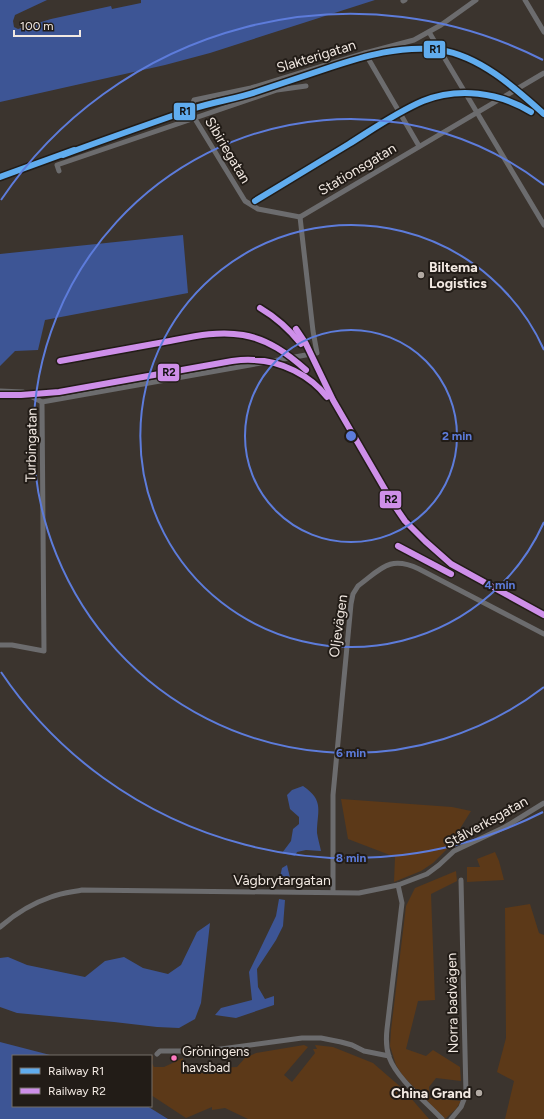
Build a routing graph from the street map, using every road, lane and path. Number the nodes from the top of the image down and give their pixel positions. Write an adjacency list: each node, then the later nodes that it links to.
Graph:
1 (476, 0): 3 (street)
2 (525, 0): 4 (street)
3 (429, 32): 5 (street); 9 (street)
4 (544, 32)
5 (365, 53): 8 (street, Slakterigatan); 11 (street, Slakterigatan)
6 (544, 73): 9 (street, Stationsgatan)
7 (306, 86): 10 (street)
8 (194, 100): 10 (street, Sibiriegatan)
9 (477, 112): 11 (street, Stationsgatan); 14 (street)
10 (195, 119): 12 (street); 13 (street, Sibiriegatan)
11 (419, 146): 13 (street, Stationsgatan)
12 (56, 168)
13 (300, 217): 16 (street, Turbingatan)
14 (544, 225)
15 (0, 391): 16 (street)
16 (42, 402): 18 (street, Turbingatan)
17 (544, 634): 22 (street, Oljevägen)
18 (0, 645)
19 (544, 803): 21 (street, Stålverksgatan)
20 (461, 880): 27 (street, Norra badvägen)
21 (398, 885): 22 (street, Vågbrytargatan); 25 (street)
22 (333, 892): 23 (street, Vågbrytargatan)
23 (0, 927)
24 (157, 1054): 25 (street)
25 (389, 1056): 26 (street)
26 (442, 1119)
27 (450, 1119)

